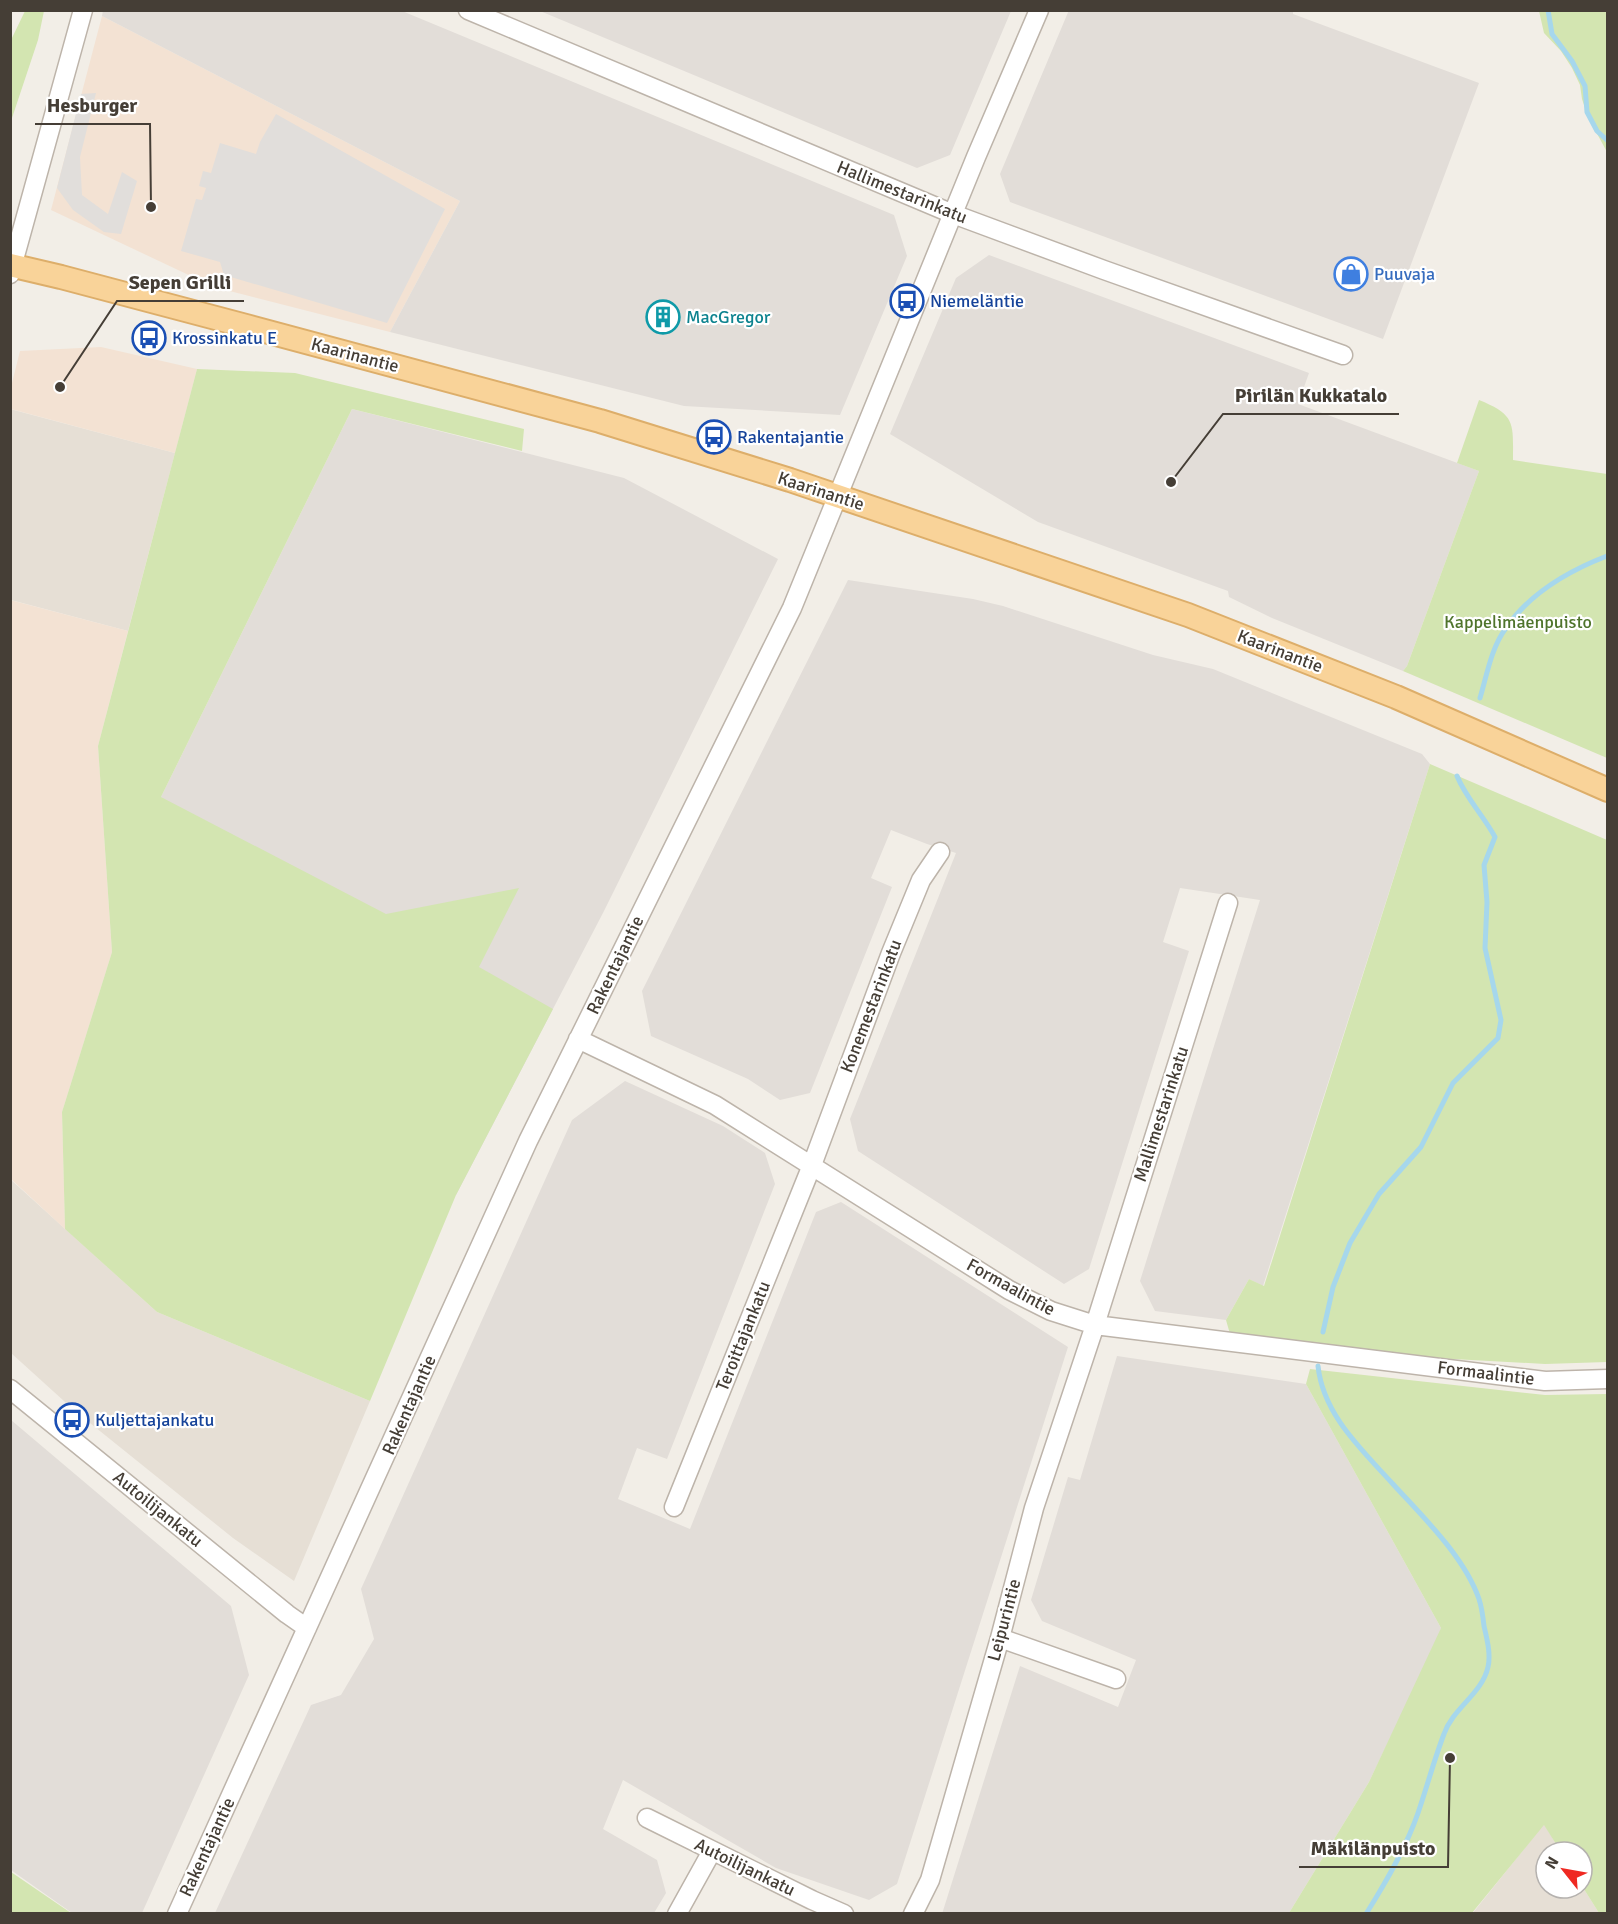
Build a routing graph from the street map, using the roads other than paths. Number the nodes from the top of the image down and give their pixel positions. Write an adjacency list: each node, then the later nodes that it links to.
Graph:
1 (83, 10): 5 (street)
2 (468, 10): 4 (street, Hallimestarinkatu)
3 (1039, 10): 4 (street, Rakentajantie)
4 (953, 214): 6 (street, Hallimestarinkatu); 7 (street, Rakentajantie)
5 (11, 268): 7 (main road, Kaarinantie)
6 (1343, 355)
7 (837, 496): 8 (main road, Kaarinantie); 11 (street, Rakentajantie)
8 (1608, 790)
9 (940, 852): 12 (street, Konemestarinkatu)
10 (1228, 903): 13 (street, Mallimestarinkatu)
11 (578, 1039): 12 (street, Formaalintie); 17 (street, Rakentajantie)
12 (812, 1165): 13 (street, Formaalintie); 16 (street, Teroittajankatu)
13 (1095, 1325): 14 (street, Formaalintie); 18 (street, Leipurintie)
14 (1608, 1379)
15 (10, 1389): 17 (street, Autoilijankatu)
16 (674, 1507)
17 (307, 1628): 22 (street, Rakentajantie)
18 (1000, 1638): 19 (street); 25 (street, Leipurintie)
19 (1116, 1679)
20 (647, 1818): 21 (street, Autoilijankatu)
21 (712, 1851): 23 (street); 24 (street, Autoilijankatu)
22 (177, 1914)
23 (677, 1914)
24 (844, 1914)
25 (914, 1914)

